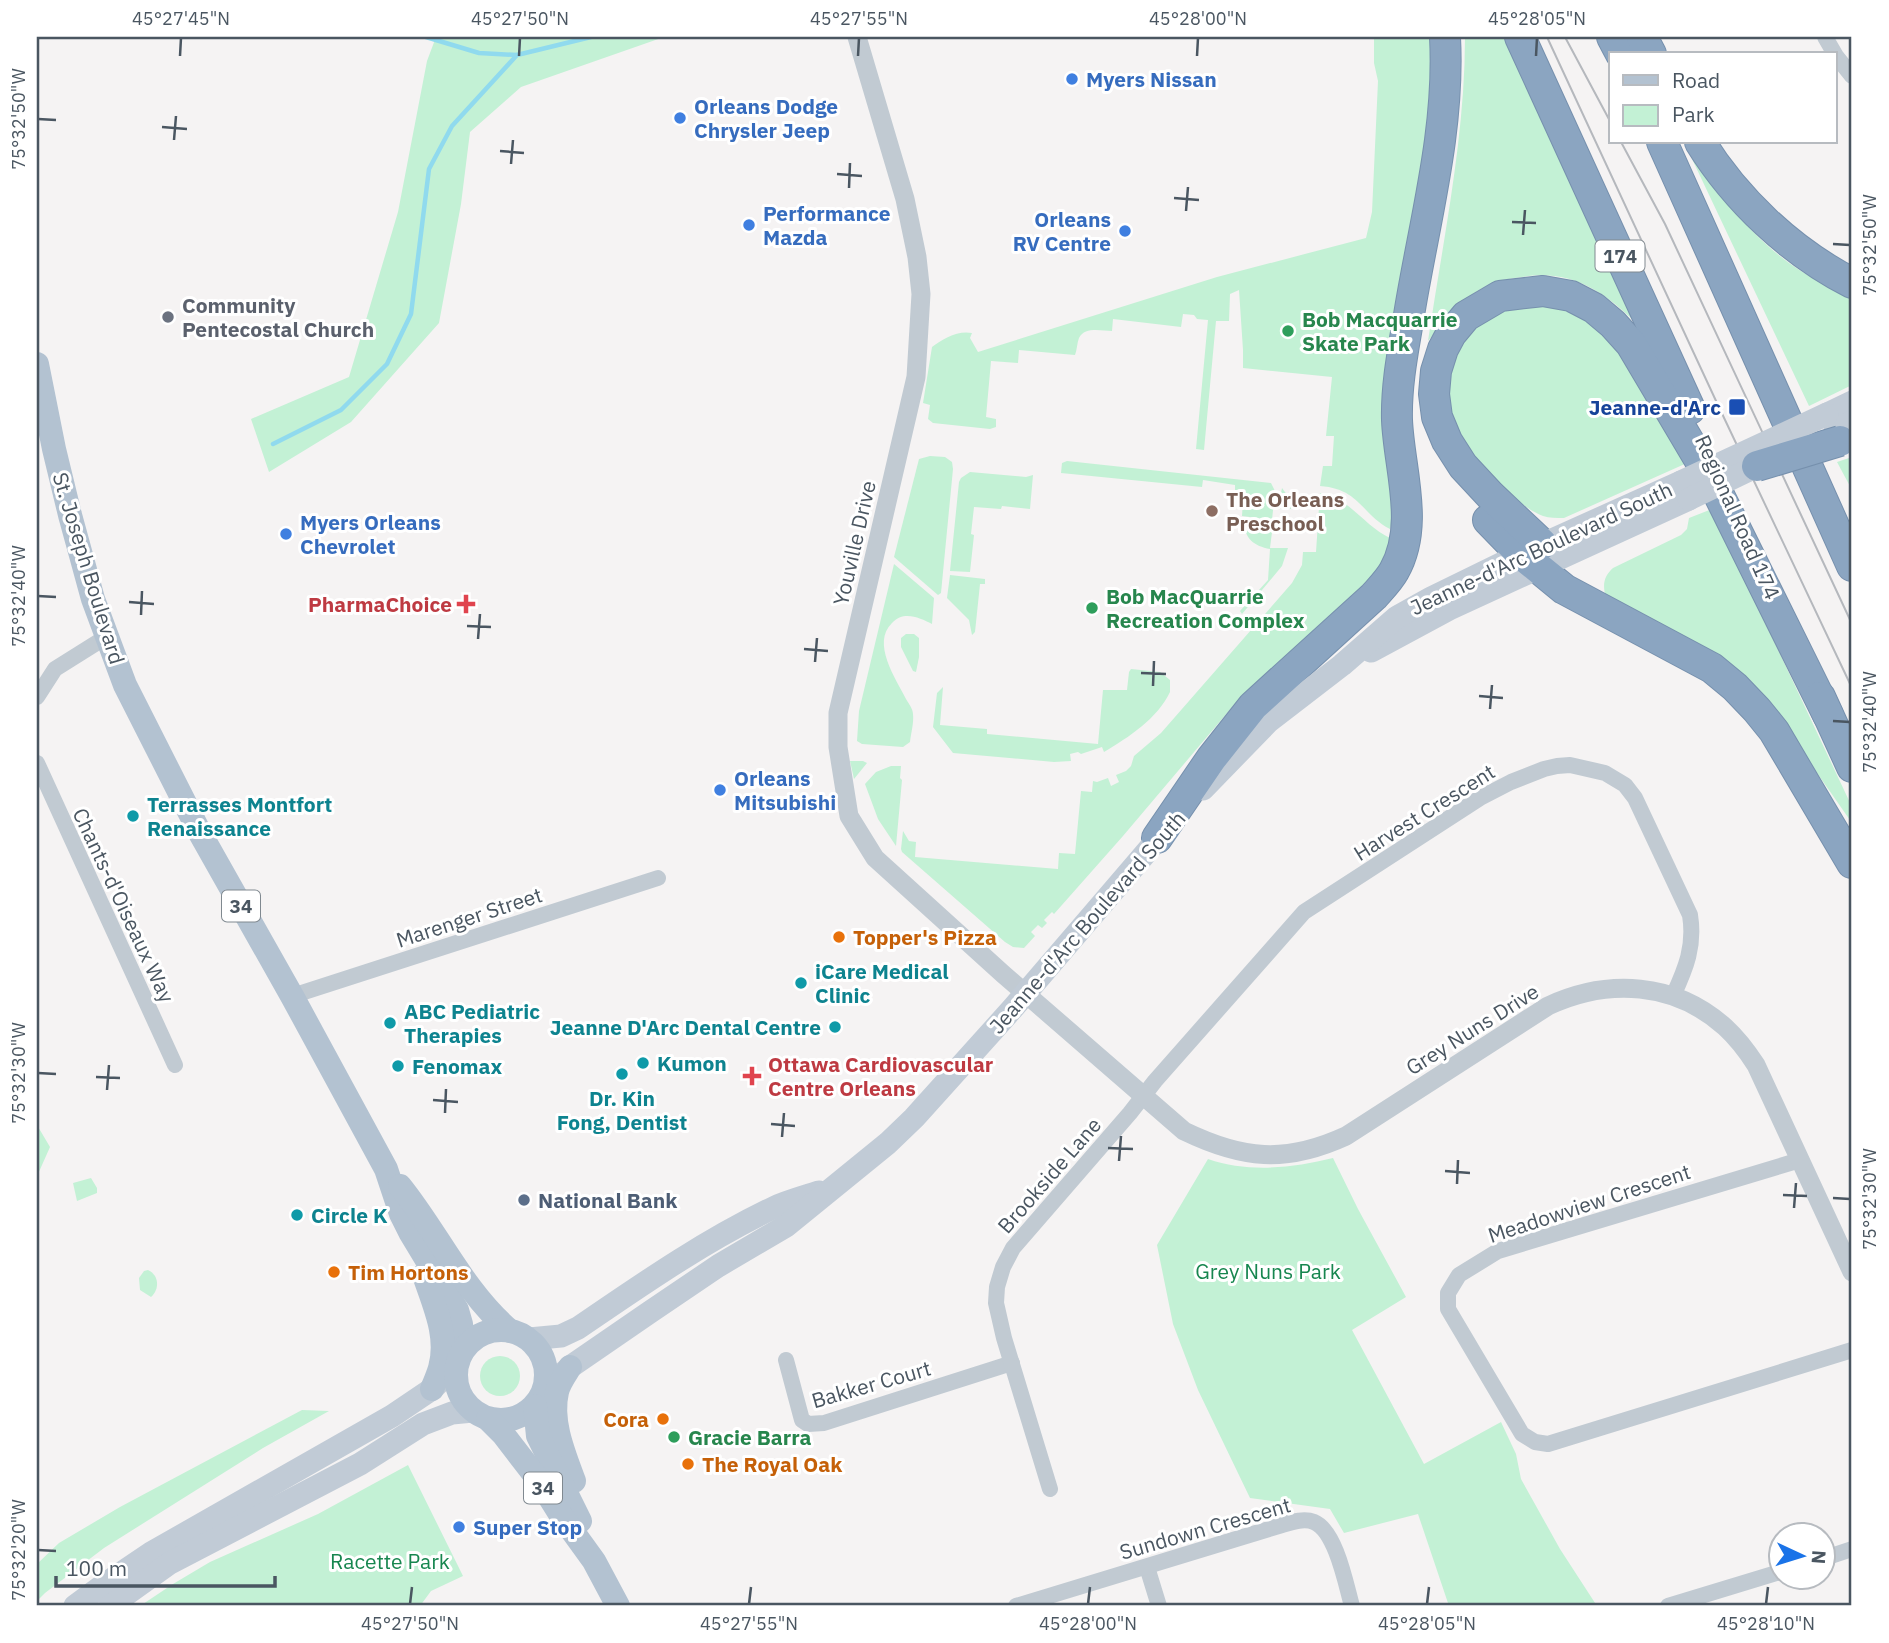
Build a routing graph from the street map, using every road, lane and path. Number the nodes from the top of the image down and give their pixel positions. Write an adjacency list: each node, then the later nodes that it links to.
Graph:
1 (857, 37): 26 (street, Youville Drive)
2 (1445, 37): 10 (highway)
3 (1520, 37): 20 (highway, Regional Road 174 / 174)
4 (1836, 56): 5 (street)
5 (1852, 76)
6 (1663, 144): 8 (highway)
7 (1701, 144): 9 (highway)
8 (1708, 243): 15 (highway); 17 (highway)
9 (1852, 284)
10 (1410, 308): 16 (highway); 23 (highway)
11 (37, 364): 18 (main road, St. Joseph Boulevard / 34)
12 (1852, 402): 13 (main road)
13 (1841, 429): 14 (highway, bridge)
14 (1754, 458): 16 (main road, Jeanne-d'Arc Boulevard South, bridge)
15 (1852, 528)
16 (1533, 555): 20 (highway); 23 (main road, Jeanne-d'Arc Boulevard South); 24 (highway)
17 (1852, 566)
18 (106, 637): 19 (street); 27 (main road, St. Joseph Boulevard / 34)
19 (37, 698)
20 (1828, 715): 22 (highway, Regional Road 174 / 174)
21 (37, 763): 29 (street, Chants-d'Oiseaux Way)
22 (1852, 766)
23 (1157, 838): 26 (main road, Jeanne-d'Arc Boulevard South)
24 (1852, 863)
25 (658, 878): 27 (street, Marenger Street)
26 (1026, 993): 30 (street, Grey Nuns Drive); 33 (main road, Jeanne-d'Arc Boulevard South)
27 (292, 996): 32 (main road, St. Joseph Boulevard / 34)
28 (1673, 996): 30 (street, Grey Nuns Drive); 30 (street, Harvest Crescent); 31 (street, Grey Nuns Drive)
29 (175, 1065)
30 (1144, 1097): 40 (street, Brookside Lane)
31 (1800, 1160): 35 (street, Grey Nuns Drive); 37 (street, Meadowview Crescent)
32 (386, 1169): 34 (main road, St. Joseph Boulevard / 34); 36 (main road, St. Joseph Boulevard / 34)
33 (837, 1185): 36 (main road, Jeanne-d'Arc Boulevard South); 41 (main road, Jeanne-d'Arc Boulevard South)
34 (410, 1232): 38 (main road, St. Joseph Boulevard / 34); 42 (main road)
35 (1852, 1272)
36 (519, 1335): 38 (main road); 43 (main road, 34)
37 (1852, 1350)
38 (460, 1357): 42 (main road); 44 (main road, 34)
39 (786, 1360): 40 (street, Bakker Court)
40 (1012, 1363): 45 (street, Brookside Lane)
41 (570, 1367): 43 (main road, Jeanne-d'Arc Boulevard South); 46 (main road)
42 (432, 1389): 50 (main road)
43 (539, 1398): 44 (main road); 46 (main road, 34)
44 (480, 1415): 47 (main road, 34); 51 (main road)
45 (1050, 1489)
46 (581, 1523): 47 (main road, 34)
47 (594, 1561): 52 (main road, 34)
48 (1147, 1567): 53 (street, Sundown Crescent); 54 (street); 55 (street, Sundown Crescent)
49 (1766, 1576): 56 (street)
50 (75, 1606)
51 (110, 1606)
52 (618, 1606)
53 (1016, 1606)
54 (1159, 1606)
55 (1352, 1606)
56 (1668, 1606)

